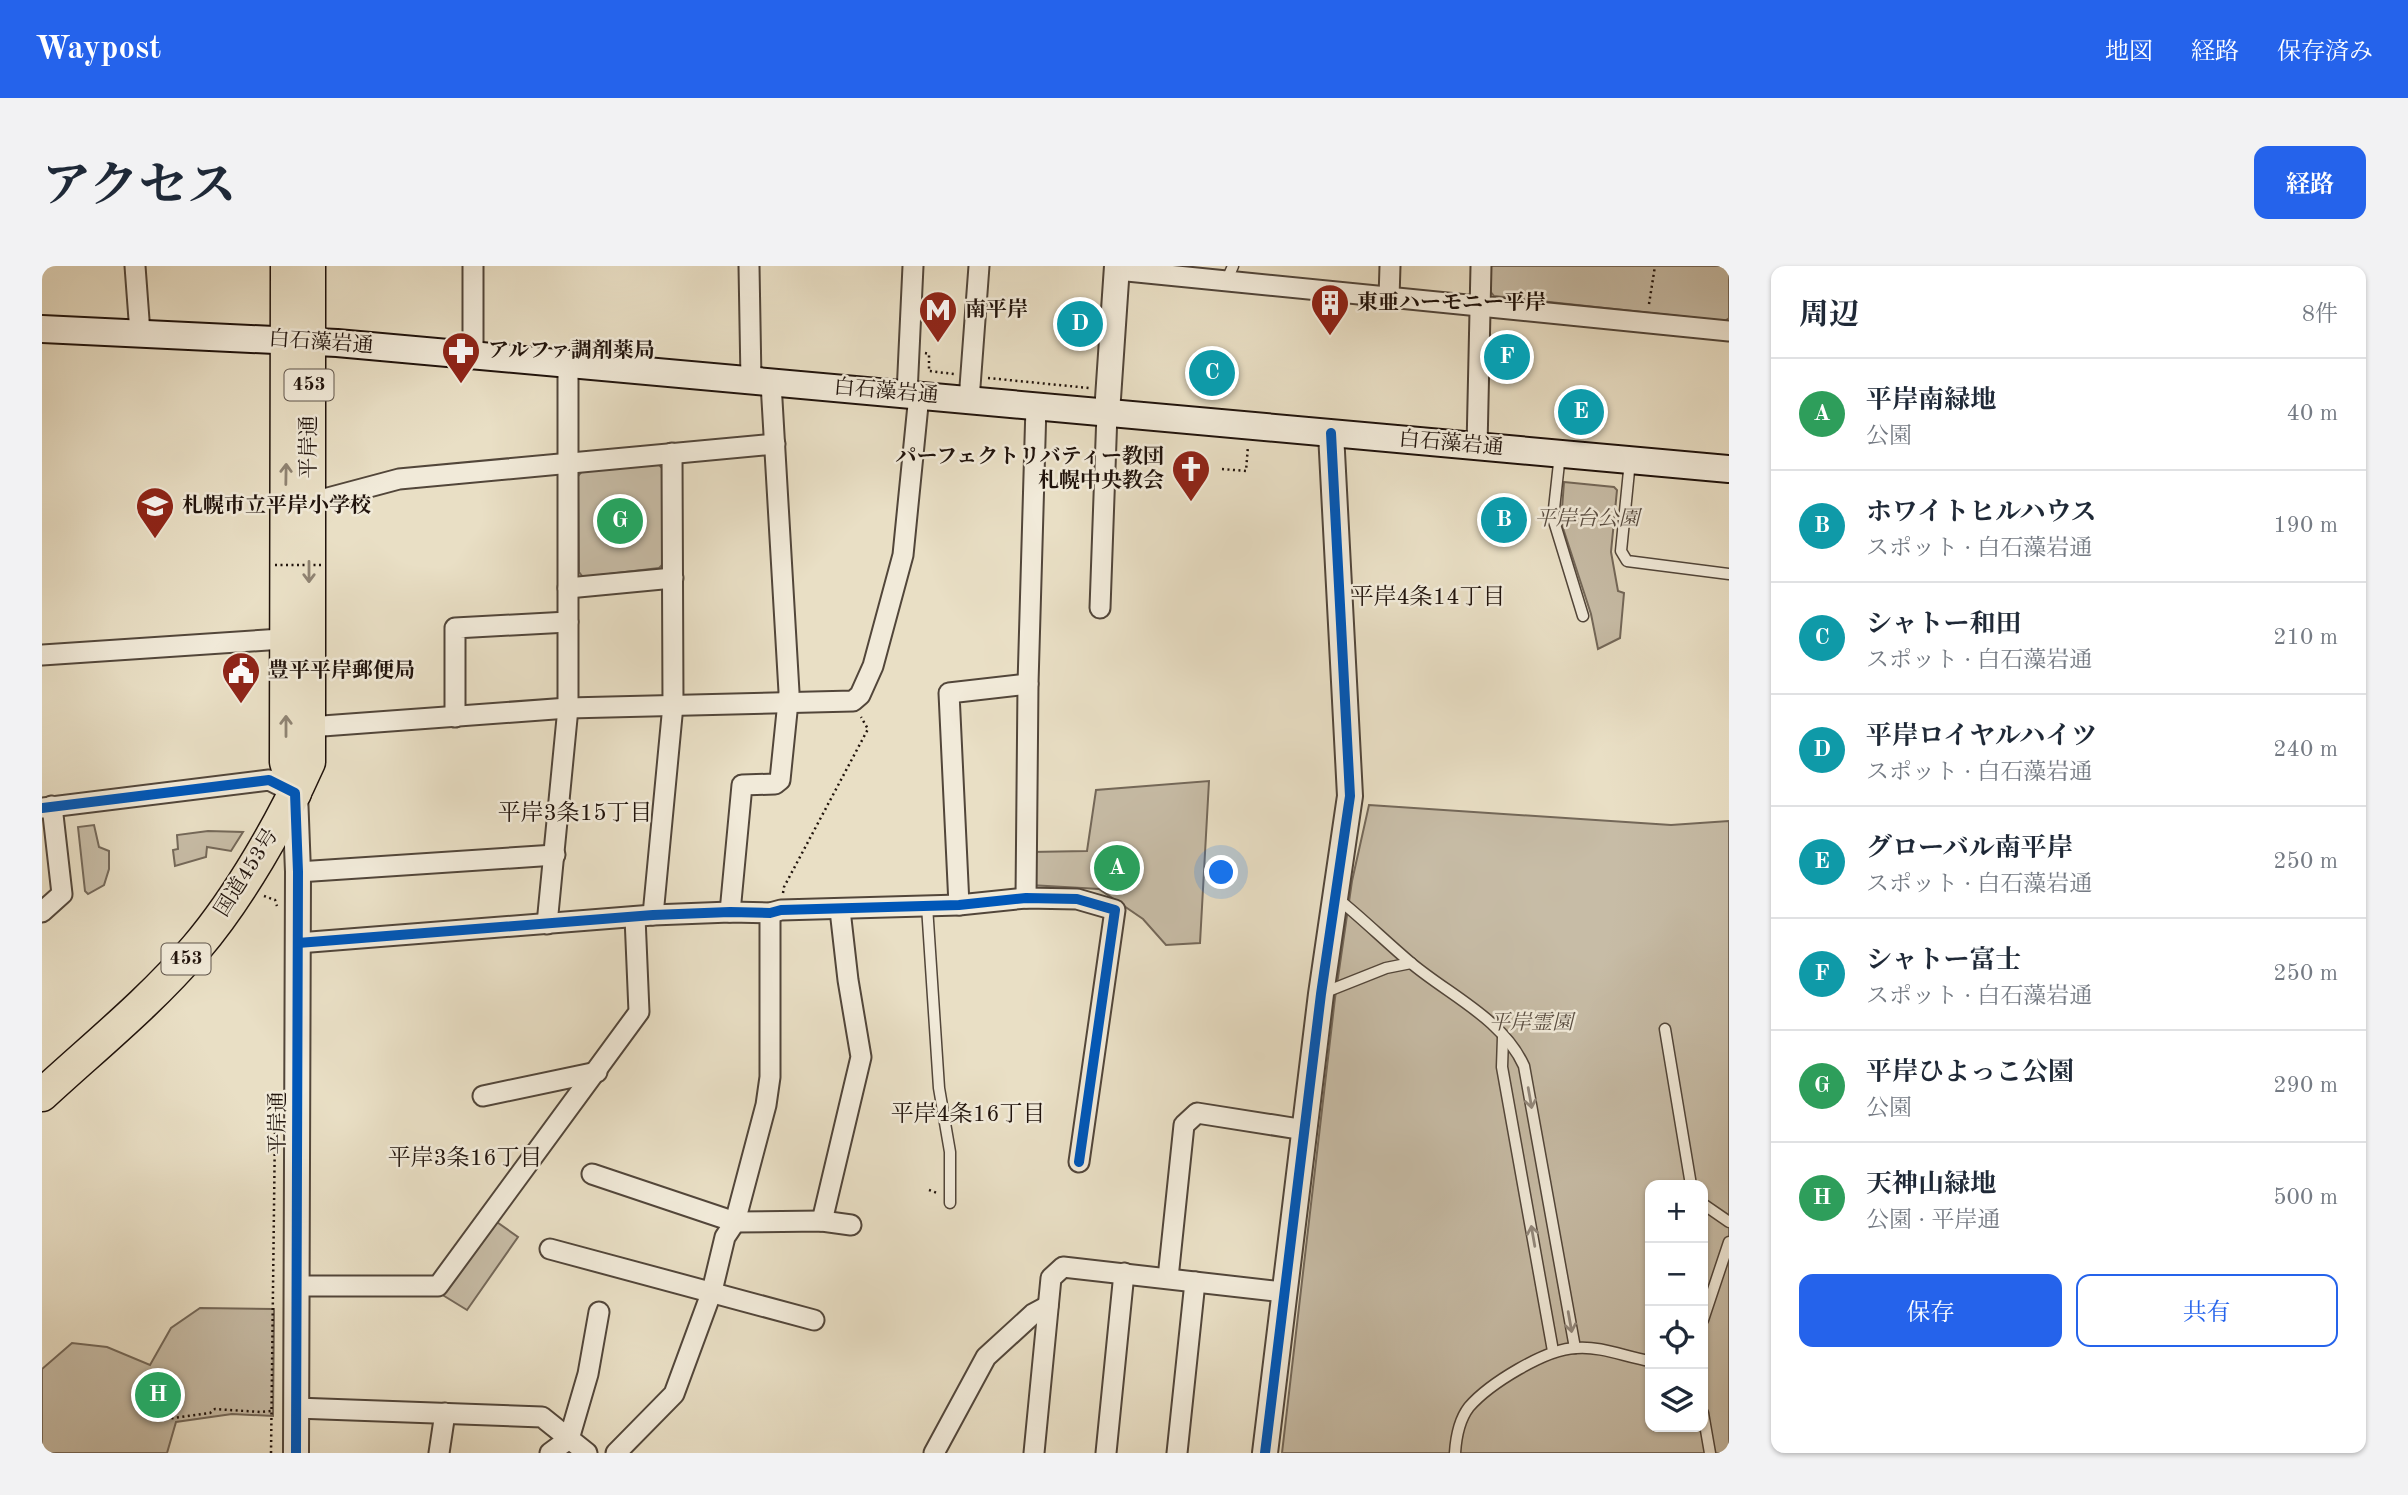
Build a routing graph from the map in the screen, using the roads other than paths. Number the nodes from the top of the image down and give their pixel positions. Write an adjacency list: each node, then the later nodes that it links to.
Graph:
1 (135, 266): 16 (street)
2 (287, 266): 17 (highway, 平岸通 / 453)
3 (309, 266): 17 (highway, 平岸通 / 453)
4 (473, 266): 18 (street)
5 (749, 266): 20 (street)
6 (913, 266): 22 (street)
7 (979, 266): 21 (street)
8 (1390, 266): 12 (street)
9 (1481, 266): 13 (street)
10 (1117, 268): 11 (street); 23 (street)
11 (1230, 274): 12 (street)
12 (1389, 298): 13 (street)
13 (1480, 306): 15 (street); 27 (street)
14 (42, 329): 16 (main road, 白石藻岩通 / 453)
15 (1729, 331)
16 (140, 333): 17 (main road, 白石藻岩通 / 453)
17 (298, 340): 18 (main road, 白石藻岩通 / 453); 33 (highway, 平岸通 / 453); 40 (highway, 平岸通 / 453, one-way to 17)
18 (472, 355): 19 (main road, 白石藻岩通 / 453)
19 (568, 364): 20 (main road, 白石藻岩通 / 453); 31 (street)
20 (761, 381): 22 (main road, 白石藻岩通 / 453); 26 (street)
21 (970, 388): 22 (main road, 白石藻岩通 / 453); 24 (main road, 白石藻岩通 / 453)
22 (913, 395): 43 (street)
23 (1107, 402): 24 (main road, 白石藻岩通 / 453); 25 (main road, 白石藻岩通 / 453); 37 (street)
24 (1036, 407): 42 (street)
25 (1331, 433): 27 (main road, 白石藻岩通 / 453); 53 (street)
26 (775, 444): 28 (street); 43 (street)
27 (1477, 446): 29 (main road, 白石藻岩通 / 453)
28 (672, 453): 31 (street); 35 (street)
29 (1560, 454): 30 (main road, 白石藻岩通 / 453); 38 (lane)
30 (1630, 461): 32 (main road, 白石藻岩通 / 453); 34 (lane)
31 (567, 463): 33 (street); 36 (street)
32 (1729, 469)
33 (309, 503): 40 (highway, 平岸通 / 453, one-way to 40)
34 (1729, 574)
35 (673, 578): 36 (street); 44 (street)
36 (568, 588): 39 (street)
37 (1100, 608)
38 (1583, 616)
39 (568, 622): 45 (street); 46 (street)
40 (297, 638): 41 (street); 47 (highway, 平岸通 / 453); 48 (highway, 平岸通 / 453, one-way to 40)
41 (42, 655)
42 (1028, 684): 54 (street); 55 (street)
43 (788, 703): 44 (street); 59 (street)
44 (673, 705): 45 (street); 61 (street)
45 (568, 708): 46 (street); 50 (street)
46 (455, 717): 47 (street)
47 (309, 727): 48 (highway, 平岸通 / 453)
48 (295, 793): 49 (street); 51 (street, 平岸通); 69 (highway, 国道453号 / 453)
49 (47, 807): 52 (street)
50 (555, 855): 51 (street); 62 (street)
51 (298, 872): 63 (street, 平岸通)
52 (52, 895): 58 (street)
53 (1336, 897): 64 (lane); 65 (street)
54 (1026, 898): 55 (street); 72 (street)
55 (959, 905): 56 (street)
56 (927, 906): 57 (street); 75 (lane)
57 (840, 910): 60 (street); 77 (street)
58 (42, 912)
59 (730, 912): 60 (street); 61 (street)
60 (776, 912): 78 (street)
61 (644, 916): 62 (street); 68 (street)
62 (547, 924): 63 (street)
63 (298, 943): 86 (street, 平岸通)
64 (1411, 963): 65 (lane); 67 (lane)
65 (1321, 994): 71 (street)
66 (1665, 1030): 74 (lane)
67 (1503, 1037): 93 (lane, one-way to 93); 94 (lane, one-way to 67)
68 (597, 1072): 70 (street); 86 (street)
69 (42, 1095)
70 (483, 1096)
71 (1305, 1130): 84 (street); 88 (street)
72 (1079, 1162)
73 (592, 1174): 78 (street)
74 (1690, 1180)
75 (950, 1203)
76 (1708, 1207): 79 (lane)
77 (822, 1221): 78 (street); 80 (street)
78 (735, 1222): 87 (street)
79 (1729, 1222)
80 (851, 1225)
81 (1729, 1242): 90 (lane)
82 (550, 1250): 87 (street)
83 (1124, 1273): 84 (street); 89 (street); 107 (street)
84 (1168, 1278): 85 (street)
85 (1195, 1282): 88 (street); 108 (street)
86 (297, 1286): 96 (street, 平岸通)
87 (712, 1291): 92 (street); 104 (street)
88 (1283, 1292): 109 (street)
89 (1048, 1306): 105 (street); 106 (street)
90 (1708, 1306)
91 (599, 1312): 99 (street)
92 (814, 1320)
93 (1574, 1348): 94 (lane); 95 (lane)
94 (1553, 1351): 110 (lane)
95 (1645, 1360)
96 (296, 1408): 97 (street); 100 (street, 平岸通)
97 (446, 1413): 99 (street); 101 (street)
98 (1706, 1432): 111 (lane)
99 (569, 1438): 102 (street); 103 (street)
100 (296, 1453)
101 (439, 1453)
102 (550, 1453)
103 (587, 1453)
104 (616, 1453)
105 (934, 1453)
106 (1034, 1453)
107 (1106, 1453)
108 (1177, 1453)
109 (1265, 1453)
110 (1455, 1453)
111 (1710, 1453)

